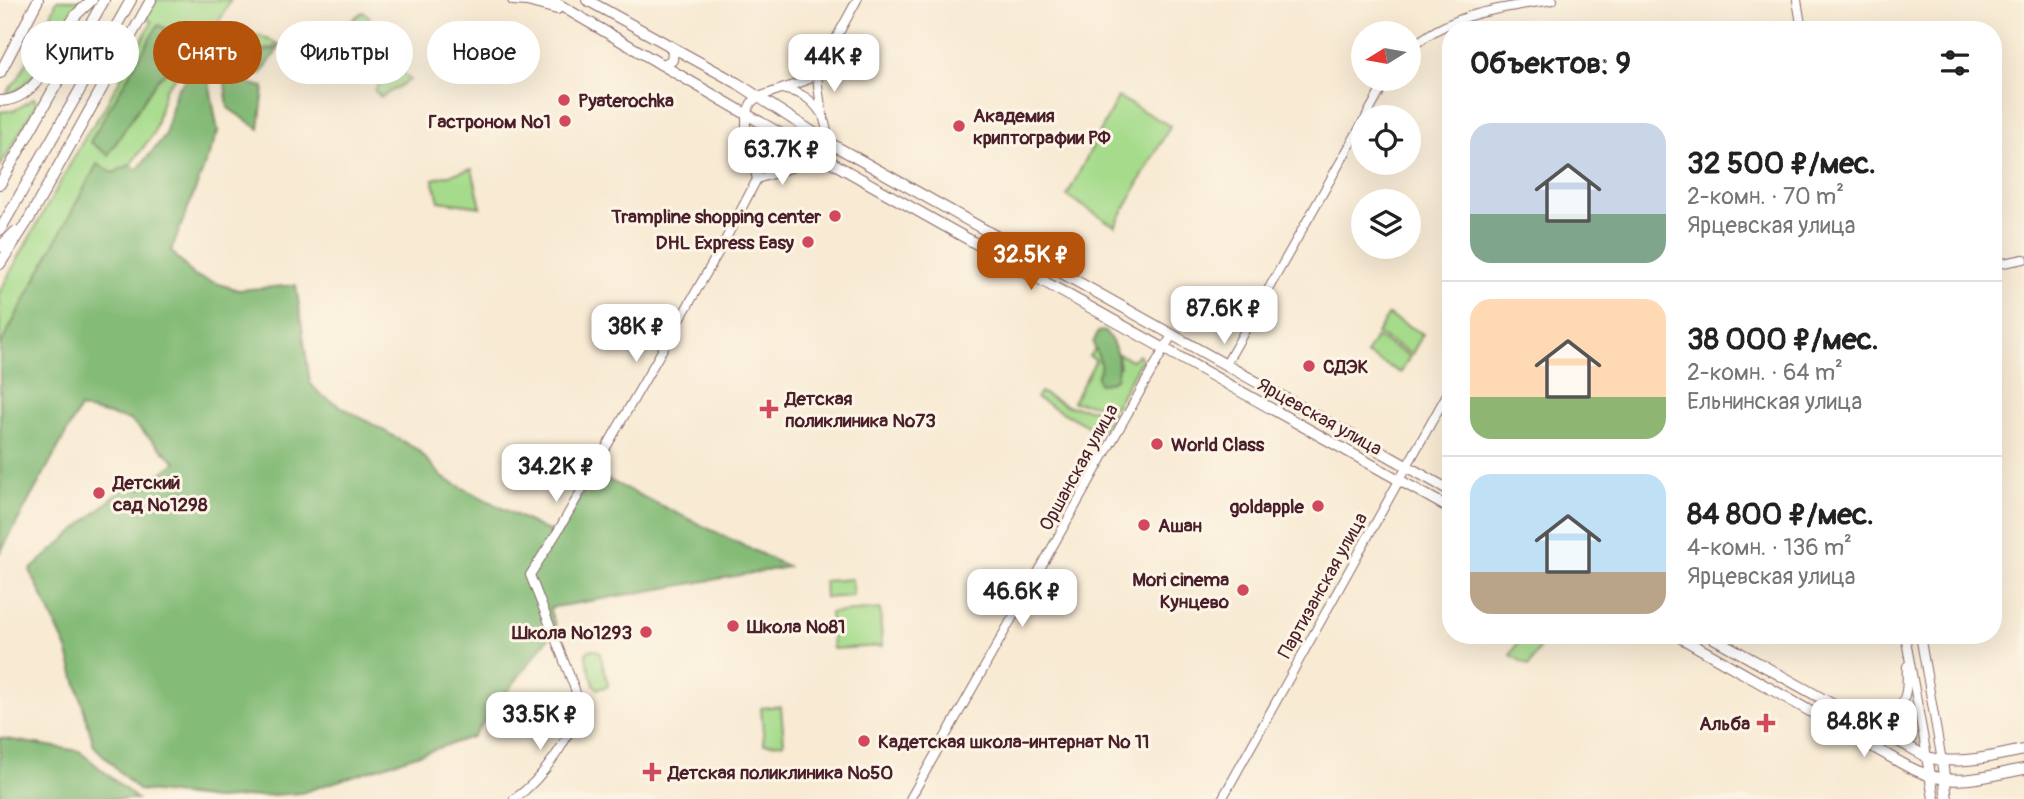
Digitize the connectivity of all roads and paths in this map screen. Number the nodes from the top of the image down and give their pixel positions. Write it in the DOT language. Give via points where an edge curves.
graph roads {
  1 [pos="38,0"];
  2 [pos="92,0"];
  3 [pos="104,0"];
  4 [pos="131,0"];
  5 [pos="151,0"];
  6 [pos="513,0"];
  7 [pos="551,0"];
  8 [pos="590,0"];
  9 [pos="858,0"];
  10 [pos="1553,0"];
  11 [pos="1797,0"];
  12 [pos="584,19"];
  13 [pos="1453,21"];
  14 [pos="1800,21"];
  15 [pos="1442,26"];
  16 [pos="1421,39"];
  17 [pos="670,46"];
  18 [pos="660,64"];
  19 [pos="0,73"];
  20 [pos="817,73"];
  21 [pos="777,90"];
  22 [pos="758,97"];
  23 [pos="0,101"];
  24 [pos="746,114"];
  25 [pos="823,118"];
  26 [pos="749,139"];
  27 [pos="828,142"];
  28 [pos="1351,143"];
  29 [pos="821,156"];
  30 [pos="797,167"];
  31 [pos="757,179"];
  32 [pos="0,184"];
  33 [pos="29,219"];
  34 [pos="0,230"];
  35 [pos="0,247"];
  36 [pos="2024,259"];
  37 [pos="2002,263"];
  38 [pos="0,264"];
  39 [pos="1172,335"];
  40 [pos="1164,349"];
  41 [pos="1226,365"];
  42 [pos="1442,403"];
  43 [pos="1407,467"];
  44 [pos="1399,480"];
  45 [pos="1442,486"];
  46 [pos="1442,504"];
  47 [pos="1692,644"];
  48 [pos="1724,644"];
  49 [pos="1906,644"];
  50 [pos="1922,644"];
  51 [pos="1908,653"];
  52 [pos="1851,715"];
  53 [pos="2024,750"];
  54 [pos="1927,757"];
  55 [pos="1942,761"];
  56 [pos="2024,769"];
  57 [pos="1931,778"];
  58 [pos="1944,780"];
  59 [pos="514,799"];
  60 [pos="910,799"];
  61 [pos="1222,799"];
  62 [pos="1934,799"];
  63 [pos="1947,799"];
  1 -- 19 [label="main road"];
  2 -- 23 [label="main road" via="77,14 30,89 15,99"];
  3 -- 32 [label="main road"];
  4 -- 34 [label="main road"];
  5 -- 33 [label="main road"];
  6 -- 12 [label="main road" via="543,4"];
  7 -- 12 [label="main road, Ярцевская улица"];
  8 -- 17 [label="main road, Ярцевская улица"];
  9 -- 20 [label="street"];
  10 -- 13 [label="street"];
  11 -- 14 [label="street"];
  12 -- 18 [label="main road, Ярцевская улица"];
  15 -- 16 [label="street"];
  17 -- 18 [label="main road" via="672,60"];
  17 -- 22 [label="main road, Ярцевская улица"];
  18 -- 24 [label="main road, Ярцевская улица"];
  20 -- 21 [label="street"];
  20 -- 25 [label="street"];
  21 -- 22 [label="street"];
  21 -- 25 [label="street" via="803,95"];
  22 -- 24 [label="street"];
  22 -- 27 [label="main road, Ярцевская улица"];
  24 -- 26 [label="street"];
  24 -- 29 [label="main road, Ярцевская улица"];
  25 -- 27 [label="street"];
  26 -- 30 [label="street" via="769,162"];
  26 -- 31 [label="street"];
  27 -- 29 [label="street"];
  27 -- 39 [label="main road, Ярцевская улица"];
  28 -- 41 [label="street"];
  29 -- 30 [label="street"];
  29 -- 40 [label="main road, Ярцевская улица"];
  30 -- 31 [label="street"];
  31 -- 59 [label="street" via="530,575 577,696 576,711 553,759"];
  33 -- 35 [label="main road"];
  33 -- 38 [label="main road"];
  36 -- 37 [label="street"];
  39 -- 40 [label="street, Оршанская улица"];
  39 -- 41 [label="main road, Ярцевская улица"];
  40 -- 44 [label="main road, Ярцевская улица"];
  40 -- 60 [label="street, Оршанская улица"];
  41 -- 43 [label="main road, Ярцевская улица"];
  42 -- 43 [label="street, Партизанская улица"];
  43 -- 44 [label="street, Партизанская улица"];
  43 -- 45 [label="main road, Ярцевская улица"];
  44 -- 46 [label="main road, Ярцевская улица"];
  44 -- 61 [label="street, Партизанская улица"];
  47 -- 57 [label="main road"];
  48 -- 52 [label="main road"];
  49 -- 51 [label="street"];
  50 -- 55 [label="street"];
  51 -- 52 [label="street" via="1906,692 1899,707 1876,718"];
  51 -- 54 [label="street"];
  52 -- 54 [label="main road"];
  53 -- 55 [label="main road"];
  54 -- 55 [label="main road"];
  54 -- 57 [label="main road"];
  55 -- 58 [label="main road"];
  56 -- 58 [label="main road"];
  57 -- 58 [label="main road"];
  57 -- 62 [label="main road"];
  58 -- 63 [label="main road"];
}
